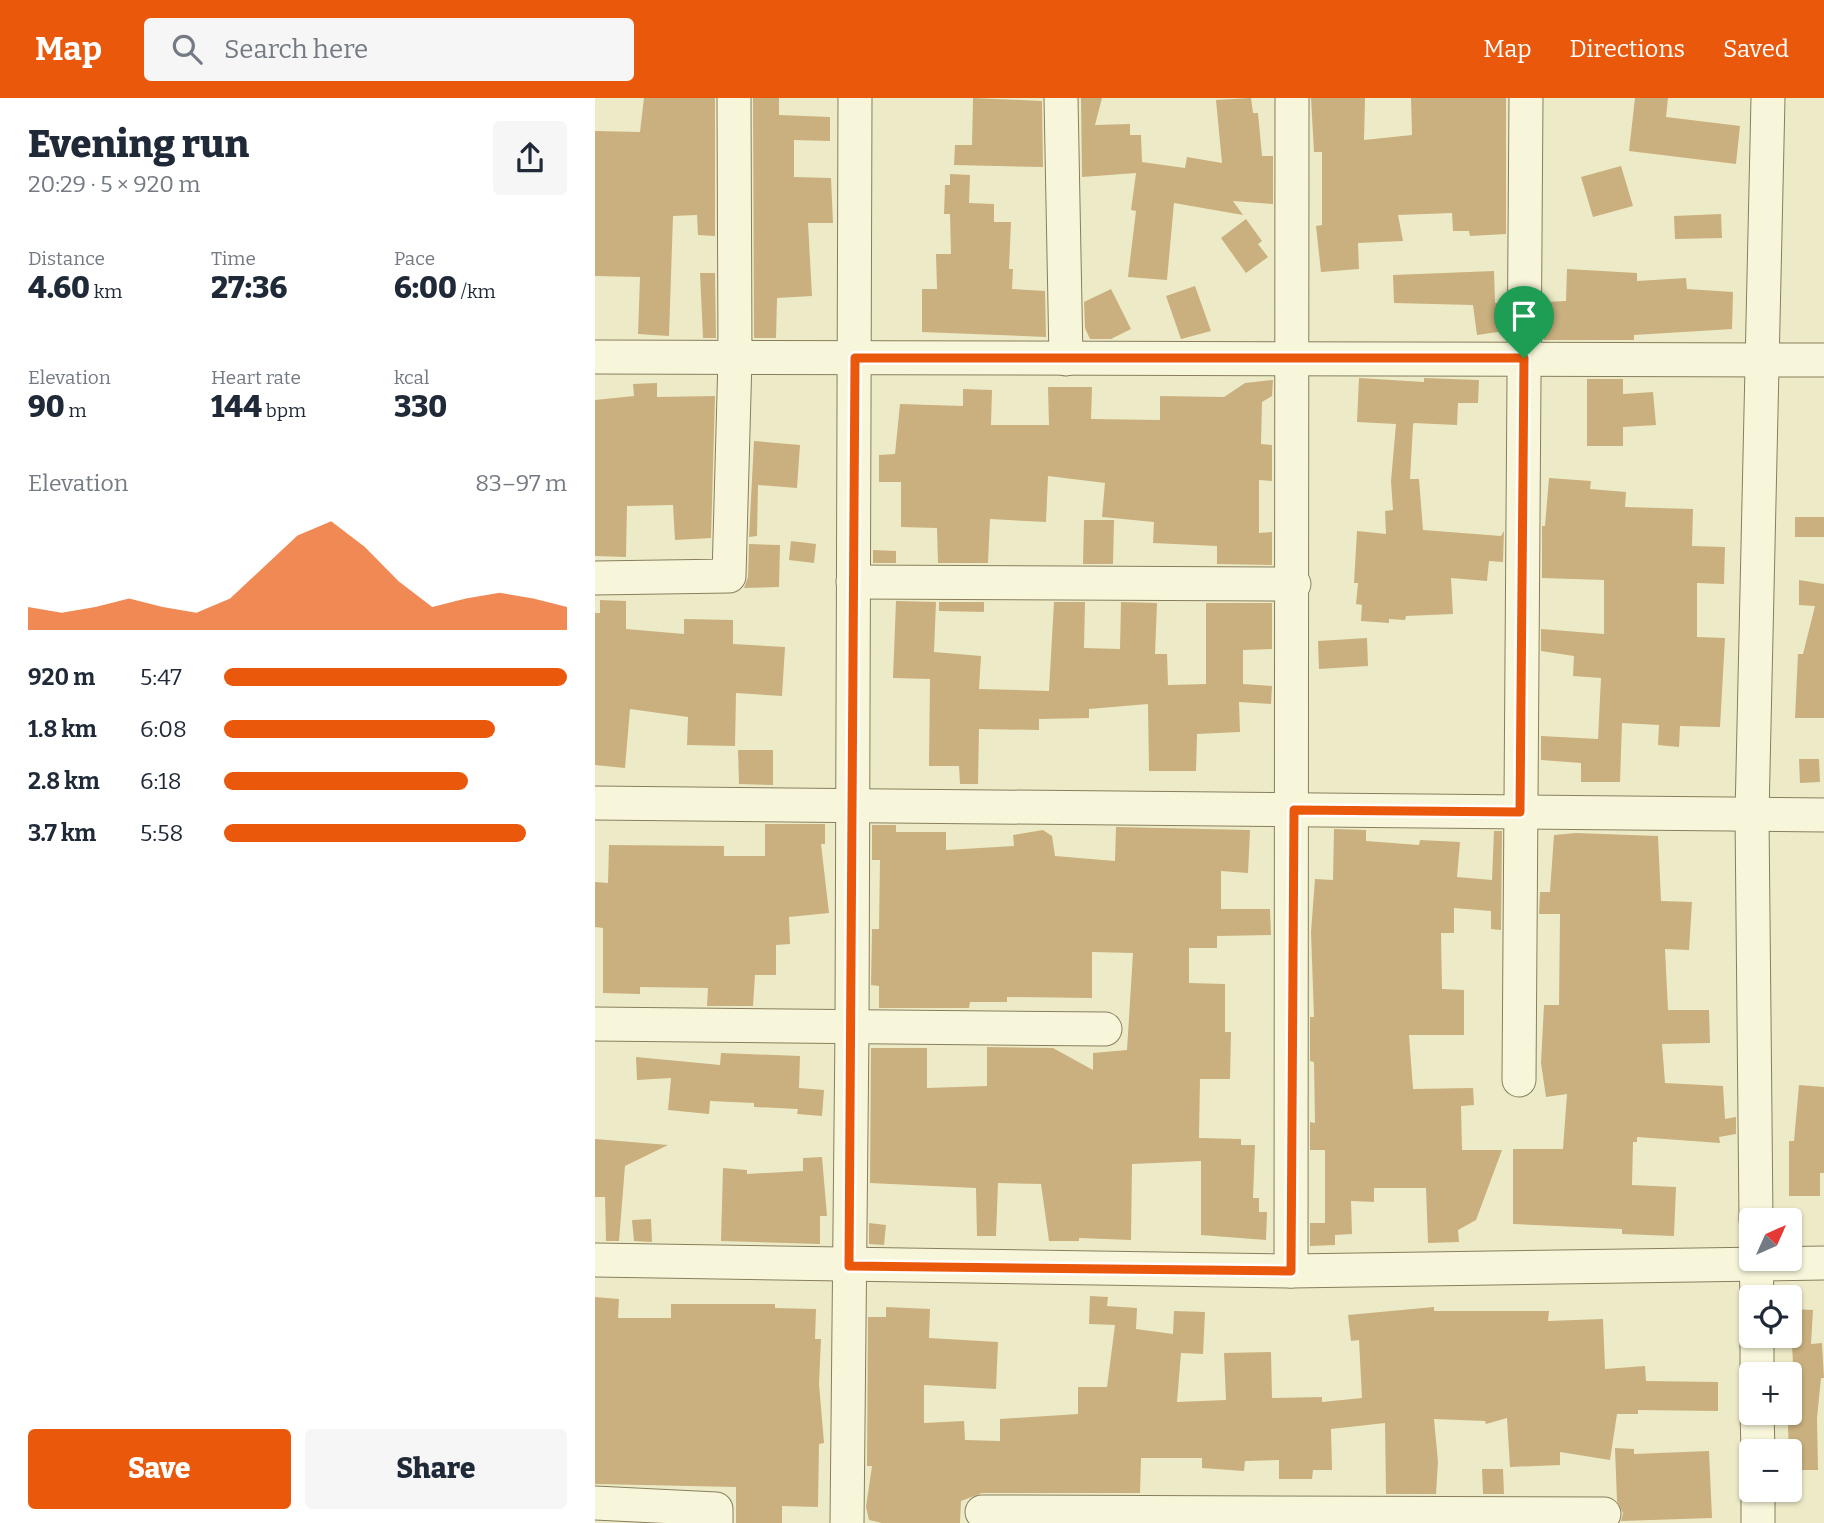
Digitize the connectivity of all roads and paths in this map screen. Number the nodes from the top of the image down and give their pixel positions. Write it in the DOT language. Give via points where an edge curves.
graph roads {
  1 [pos="734,98"];
  2 [pos="855,98"];
  3 [pos="1061,98"];
  4 [pos="1292,98"];
  5 [pos="1526,98"];
  6 [pos="1767,98"];
  7 [pos="595,357"];
  8 [pos="735,358"];
  9 [pos="855,358"];
  10 [pos="1524,358"];
  11 [pos="1066,359"];
  12 [pos="1294,359"];
  13 [pos="1824,360"];
  14 [pos="1762,361"];
  15 [pos="595,578"];
  16 [pos="853,582"];
  17 [pos="1294,584"];
  18 [pos="595,803"];
  19 [pos="853,806"];
  20 [pos="1294,810"];
  21 [pos="1520,812"];
  22 [pos="1752,815"];
  23 [pos="1824,815"];
  24 [pos="595,1024"];
  25 [pos="1105,1028"];
  26 [pos="852,1029"];
  27 [pos="1520,1080"];
  28 [pos="1756,1208"];
  29 [pos="595,1260"];
  30 [pos="1739,1260"];
  31 [pos="1803,1262"];
  32 [pos="1824,1263"];
  33 [pos="849,1266"];
  34 [pos="1291,1271"];
  35 [pos="1758,1502"];
  36 [pos="595,1503"];
  37 [pos="982,1512"];
  38 [pos="1604,1514"];
  39 [pos="1287,1518"];
  40 [pos="716,1523"];
  41 [pos="847,1523"];
  42 [pos="1758,1523"];
  1 -- 8 [label="street"];
  2 -- 9 [label="street"];
  3 -- 11 [label="street"];
  4 -- 12 [label="street"];
  5 -- 10 [label="street"];
  6 -- 14 [label="street"];
  7 -- 8 [label="street"];
  8 -- 9 [label="street"];
  8 -- 15 [label="street" via="729,576"];
  9 -- 11 [label="street"];
  9 -- 16 [label="street"];
  10 -- 12 [label="street"];
  10 -- 14 [label="street"];
  10 -- 21 [label="street"];
  11 -- 12 [label="street"];
  12 -- 17 [label="street"];
  13 -- 14 [label="street"];
  14 -- 22 [label="street"];
  16 -- 17 [label="street"];
  16 -- 19 [label="street"];
  17 -- 20 [label="street"];
  18 -- 19 [label="street"];
  19 -- 20 [label="street"];
  19 -- 26 [label="street"];
  20 -- 21 [label="street"];
  20 -- 34 [label="street"];
  21 -- 22 [label="street"];
  21 -- 27 [label="street"];
  22 -- 23 [label="street"];
  22 -- 28 [label="street"];
  24 -- 26 [label="street"];
  25 -- 26 [label="street"];
  26 -- 33 [label="street"];
  29 -- 33 [label="street"];
  30 -- 34 [label="street"];
  31 -- 32 [label="street"];
  33 -- 34 [label="street"];
  33 -- 41 [label="street"];
  35 -- 42 [label="street"];
  36 -- 40 [label="street" via="716,1509"];
  37 -- 39 [label="street"];
  38 -- 39 [label="street"];
}
